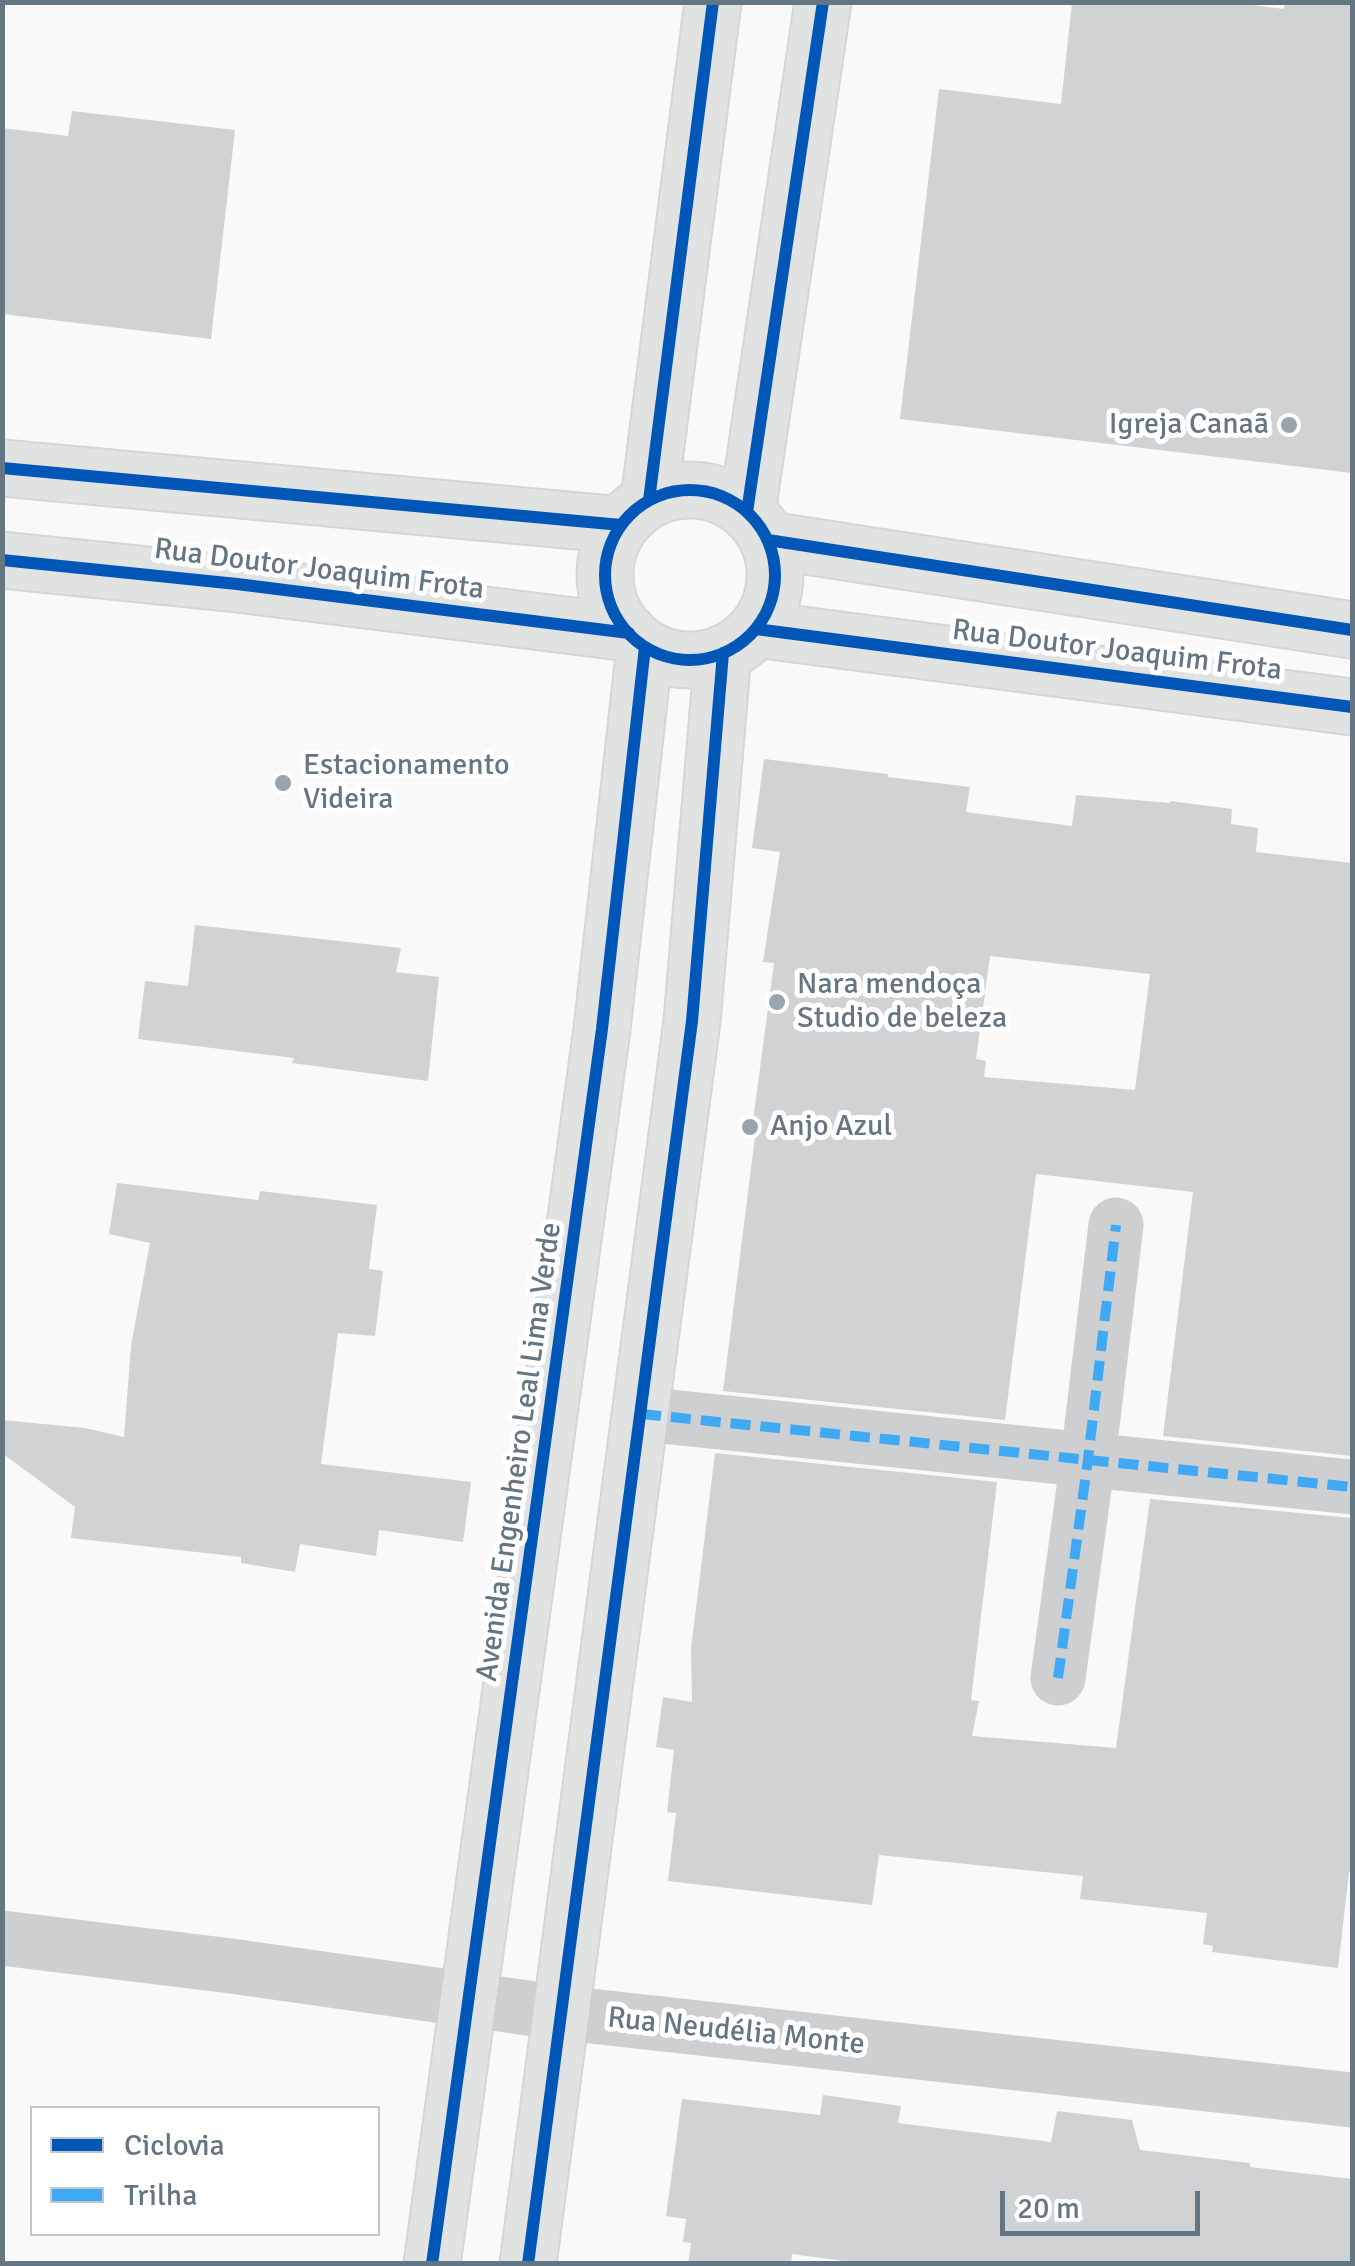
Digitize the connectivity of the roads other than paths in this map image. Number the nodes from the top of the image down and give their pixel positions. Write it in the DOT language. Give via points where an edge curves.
graph roads {
  1 [pos="713,2"];
  2 [pos="823,2"];
  3 [pos="2,468"];
  4 [pos="635,513"];
  5 [pos="758,526"];
  6 [pos="2,560"];
  7 [pos="1352,630"];
  8 [pos="637,640"];
  9 [pos="740,641"];
  10 [pos="1352,707"];
  11 [pos="1116,1225"];
  12 [pos="640,1414"];
  13 [pos="1088,1459"];
  14 [pos="1352,1486"];
  15 [pos="1058,1678"];
  16 [pos="2,1938"];
  17 [pos="470,2000"];
  18 [pos="563,2013"];
  19 [pos="1352,2100"];
  20 [pos="432,2264"];
  21 [pos="528,2264"];
  1 -- 4 [label="main road"];
  2 -- 5 [label="main road"];
  3 -- 4 [label="main road"];
  4 -- 5 [label="main road" via="668,493 690,489 730,499"];
  4 -- 8 [label="main road" via="610,547 605,570 615,616"];
  5 -- 7 [label="main road, Rua Doutor Joaquim Frota"];
  5 -- 9 [label="main road" via="775,563 776,586 768,609"];
  6 -- 8 [label="main road, Rua Doutor Joaquim Frota" via="237,584"];
  8 -- 9 [label="main road" via="670,658 696,660"];
  8 -- 17 [label="main road, Avenida Engenheiro Leal Lima Verde" via="602,1029"];
  9 -- 10 [label="main road, Rua Doutor Joaquim Frota"];
  9 -- 12 [label="main road"];
  11 -- 13 [label="street"];
  12 -- 13 [label="street"];
  12 -- 18 [label="main road"];
  13 -- 14 [label="street"];
  13 -- 15 [label="street"];
  16 -- 17 [label="street, Rua Neudélia Monte"];
  17 -- 18 [label="street, Rua Neudélia Monte"];
  17 -- 20 [label="main road, Avenida Engenheiro Leal Lima Verde"];
  18 -- 19 [label="street, Rua Neudélia Monte"];
  18 -- 21 [label="main road"];
}
